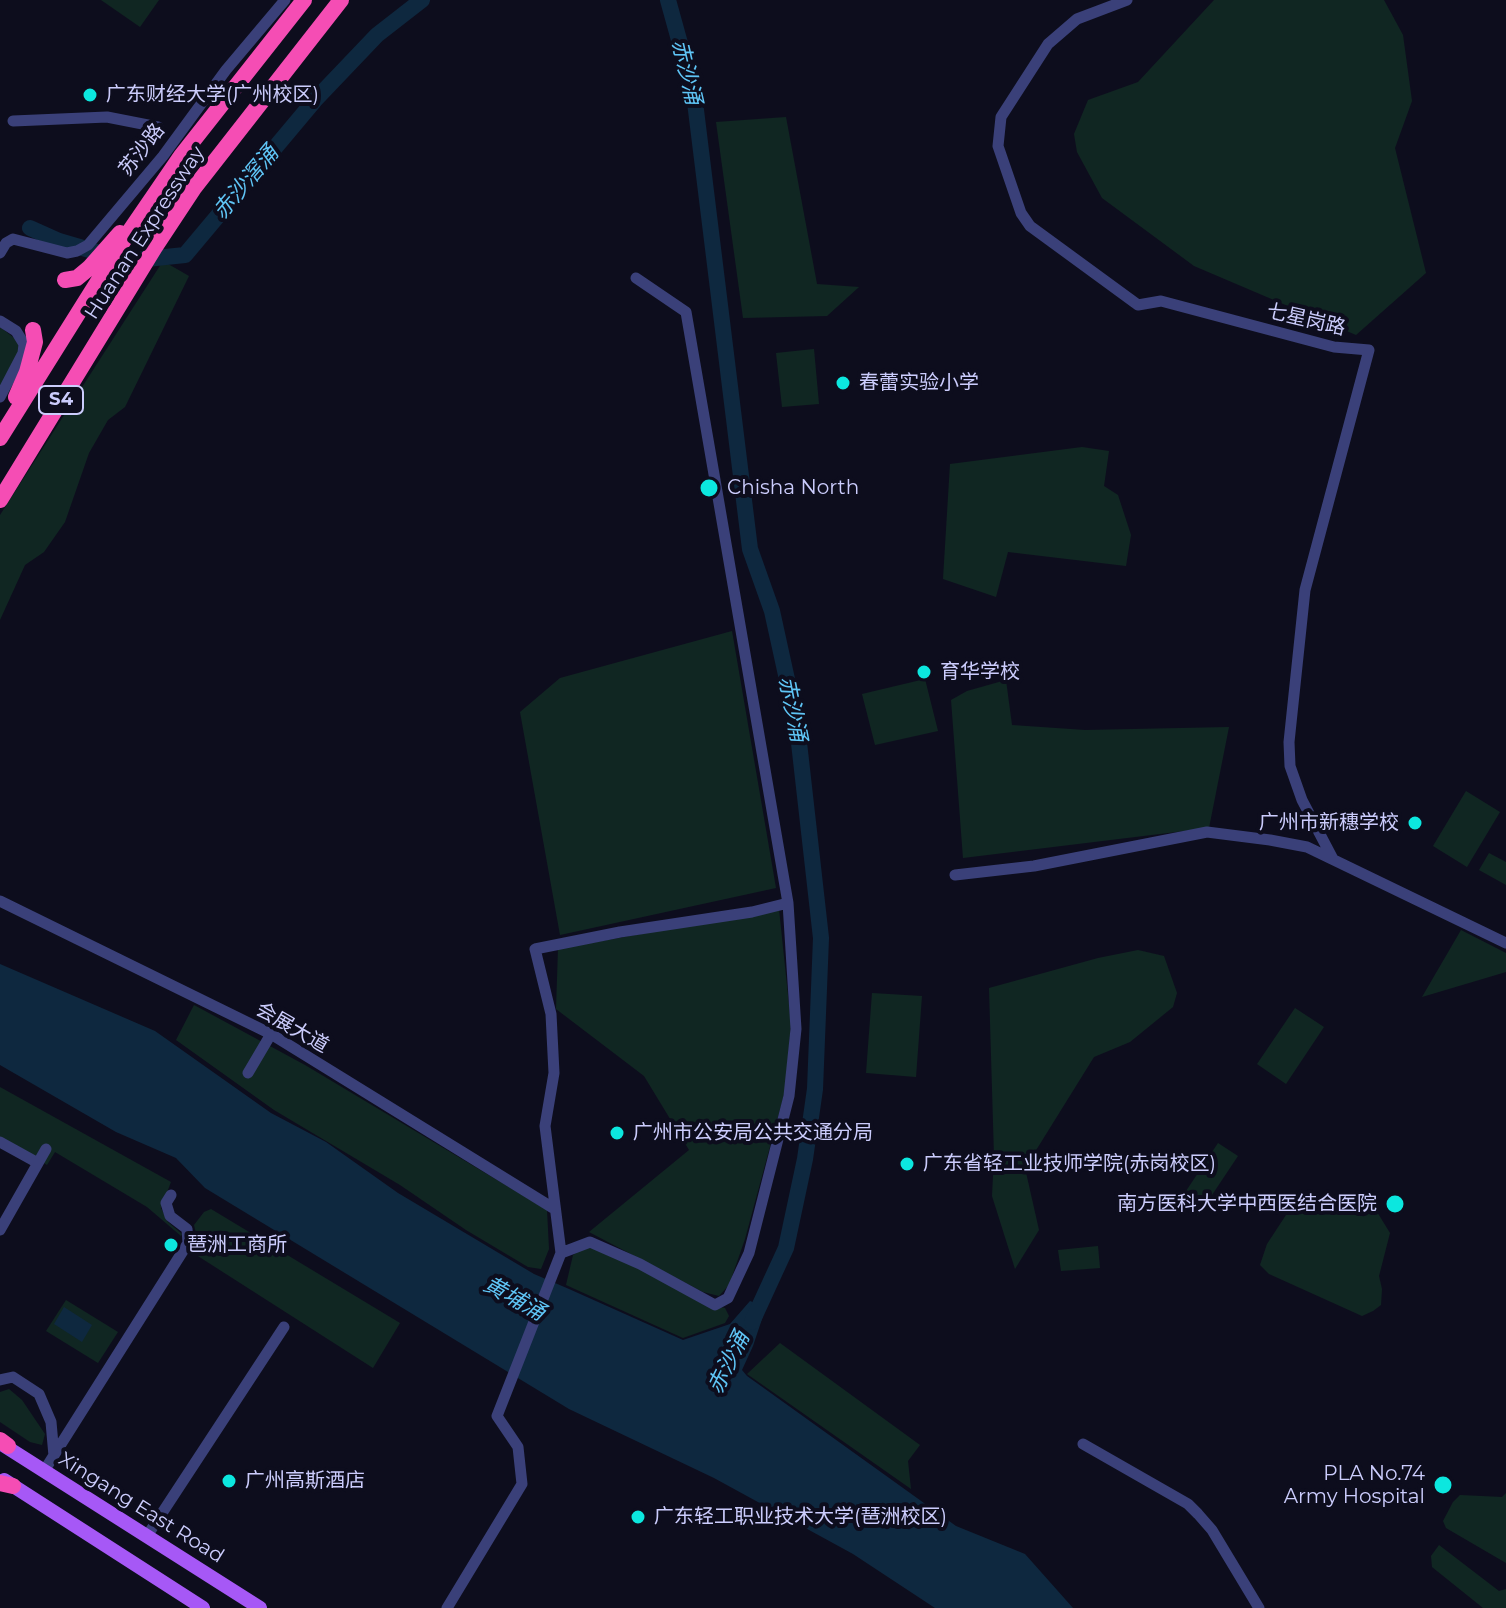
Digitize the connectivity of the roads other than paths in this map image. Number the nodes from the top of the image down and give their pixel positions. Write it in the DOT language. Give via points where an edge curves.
graph roads {
  1 [pos="285,0"];
  2 [pos="304,0"];
  3 [pos="341,0"];
  4 [pos="1127,0"];
  5 [pos="13,121"];
  6 [pos="158,127"];
  7 [pos="126,231"];
  8 [pos="0,253"];
  9 [pos="636,278"];
  10 [pos="71,279"];
  11 [pos="0,321"];
  12 [pos="33,330"];
  13 [pos="0,397"];
  14 [pos="0,436"];
  15 [pos="0,500"];
  16 [pos="1333,859"];
  17 [pos="955,875"];
  18 [pos="0,901"];
  19 [pos="788,903"];
  20 [pos="1506,943"];
  21 [pos="271,1034"];
  22 [pos="248,1073"];
  23 [pos="0,1142"];
  24 [pos="46,1149"];
  25 [pos="38,1163"];
  26 [pos="171,1195"];
  27 [pos="553,1208"];
  28 [pos="0,1230"];
  29 [pos="561,1253"];
  30 [pos="284,1327"];
  31 [pos="0,1380"];
  32 [pos="3,1443"];
  33 [pos="1083,1444"];
  34 [pos="54,1456"];
  35 [pos="44,1471"];
  36 [pos="4,1482"];
  37 [pos="147,1536"];
  38 [pos="203,1608"];
  39 [pos="260,1608"];
  40 [pos="447,1608"];
  41 [pos="1259,1608"];
  1 -- 8 [label="street, 苏沙路" via="163,156 82,248 51,251 13,239"];
  2 -- 7 [label="highway, Huanan Expressway / S4"];
  3 -- 15 [label="highway, Huanan Expressway / S4" via="238,129 155,247"];
  4 -- 16 [label="street, 七星岗路" via="1077,19 1048,44 1001,117 998,146 1030,226 1138,305 1161,301 1334,347 1369,350 1305,590 1289,742 1290,766 1302,800"];
  5 -- 6 [label="street" via="107,117"];
  7 -- 10 [label="highway"];
  7 -- 14 [label="highway, Huanan Expressway / S4"];
  9 -- 19 [label="street" via="686,312"];
  11 -- 13 [label="street" via="24,344"];
  12 -- 14 [label="highway" via="27,372"];
  16 -- 17 [label="street" via="1307,847 1207,832 1034,866"];
  16 -- 20 [label="street"];
  18 -- 21 [label="street, 会展大道"];
  19 -- 27 [label="street" via="535,949 551,1014 554,1073 545,1126"];
  19 -- 29 [label="street" via="796,1029 789,1096 749,1253 728,1298 715,1305 590,1242"];
  21 -- 22 [label="street"];
  21 -- 27 [label="street, 会展大道"];
  23 -- 25 [label="street"];
  24 -- 25 [label="street"];
  25 -- 28 [label="street"];
  26 -- 34 [label="street" via="166,1203 170,1216 187,1229 185,1243"];
  27 -- 29 [label="street"];
  29 -- 40 [label="street" via="497,1416 518,1447 522,1484"];
  30 -- 37 [label="street"];
  31 -- 34 [label="street" via="13,1377 39,1394 51,1422"];
  32 -- 35 [label="main road, Xingang East Road"];
  33 -- 41 [label="street" via="1188,1504 1212,1530"];
  34 -- 35 [label="street"];
  35 -- 37 [label="main road, Xingang East Road"];
  36 -- 38 [label="main road"];
  37 -- 39 [label="main road, Xingang East Road"];
}
